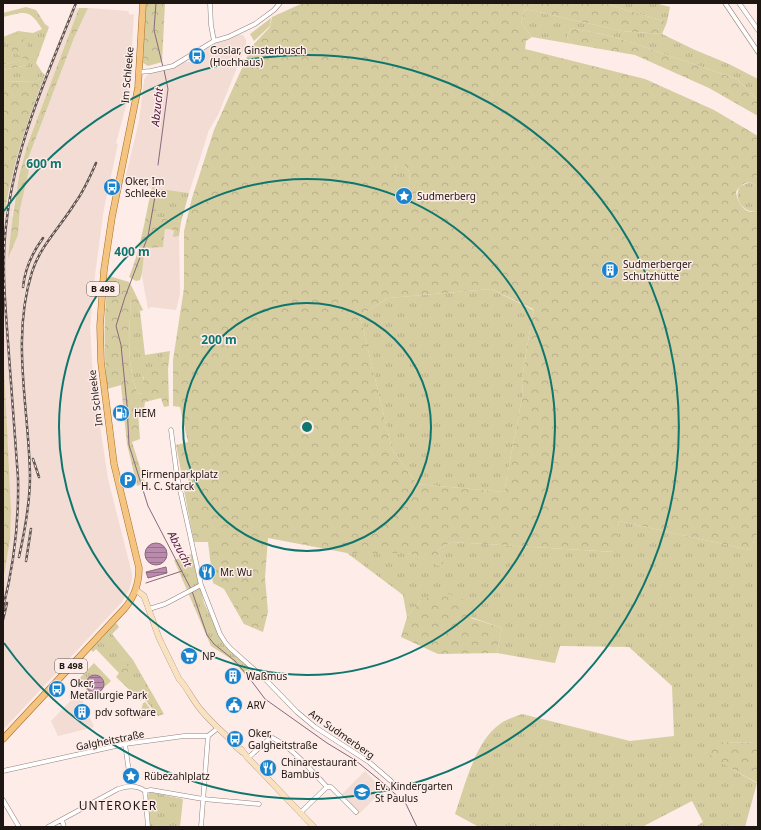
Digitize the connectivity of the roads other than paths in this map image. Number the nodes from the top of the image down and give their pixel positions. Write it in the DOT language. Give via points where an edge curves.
graph roads {
  1 [pos="143,3"];
  2 [pos="210,3"];
  3 [pos="280,3"];
  4 [pos="725,3"];
  5 [pos="739,3"];
  6 [pos="758,30"];
  7 [pos="214,41"];
  8 [pos="758,52"];
  9 [pos="139,72"];
  10 [pos="171,430"];
  11 [pos="198,587"];
  12 [pos="136,590"];
  13 [pos="149,609"];
  14 [pos="218,728"];
  15 [pos="208,736"];
  16 [pos="3,739"];
  17 [pos="125,744"];
  18 [pos="248,758"];
  19 [pos="3,771"];
  20 [pos="391,781"];
  21 [pos="131,786"];
  22 [pos="327,787"];
  23 [pos="145,790"];
  24 [pos="203,799"];
  25 [pos="3,800"];
  26 [pos="259,804"];
  27 [pos="356,812"];
  28 [pos="300,813"];
  29 [pos="62,820"];
  30 [pos="19,827"];
  31 [pos="48,827"];
  32 [pos="64,827"];
  33 [pos="148,827"];
  34 [pos="201,827"];
  35 [pos="314,827"];
  1 -- 9 [label="main road, Im Schleeke / B 498"];
  2 -- 7 [label="street"];
  3 -- 7 [label="street" via="255,24"];
  4 -- 8 [label="street"];
  5 -- 6 [label="street"];
  7 -- 9 [label="street" via="168,68"];
  9 -- 12 [label="main road, Im Schleeke / B 498" via="136,102 109,233 100,326 101,362 109,431 138,568"];
  10 -- 11 [label="street, Am Sudmerberg"];
  11 -- 13 [label="street"];
  11 -- 20 [label="street, Am Sudmerberg" via="220,634 230,648 315,727 369,762"];
  12 -- 13 [label="main road" via="144,596"];
  12 -- 16 [label="main road, Im Schleeke / B 498" via="125,608"];
  13 -- 14 [label="main road" via="159,638 179,679 201,710"];
  14 -- 15 [label="street"];
  14 -- 18 [label="main road"];
  15 -- 17 [label="street, Galgheitstraße" via="184,736"];
  15 -- 24 [label="street"];
  17 -- 19 [label="street, Galgheitstraße"];
  17 -- 21 [label="street"];
  18 -- 22 [label="street" via="271,737 284,745"];
  18 -- 28 [label="main road"];
  21 -- 23 [label="street"];
  21 -- 29 [label="street" via="118,789"];
  22 -- 27 [label="street" via="331,787"];
  22 -- 28 [label="street"];
  23 -- 24 [label="street"];
  23 -- 33 [label="street"];
  24 -- 26 [label="street"];
  24 -- 34 [label="street"];
  25 -- 30 [label="street"];
  28 -- 35 [label="main road"];
  29 -- 31 [label="street"];
  29 -- 32 [label="street"];
}
